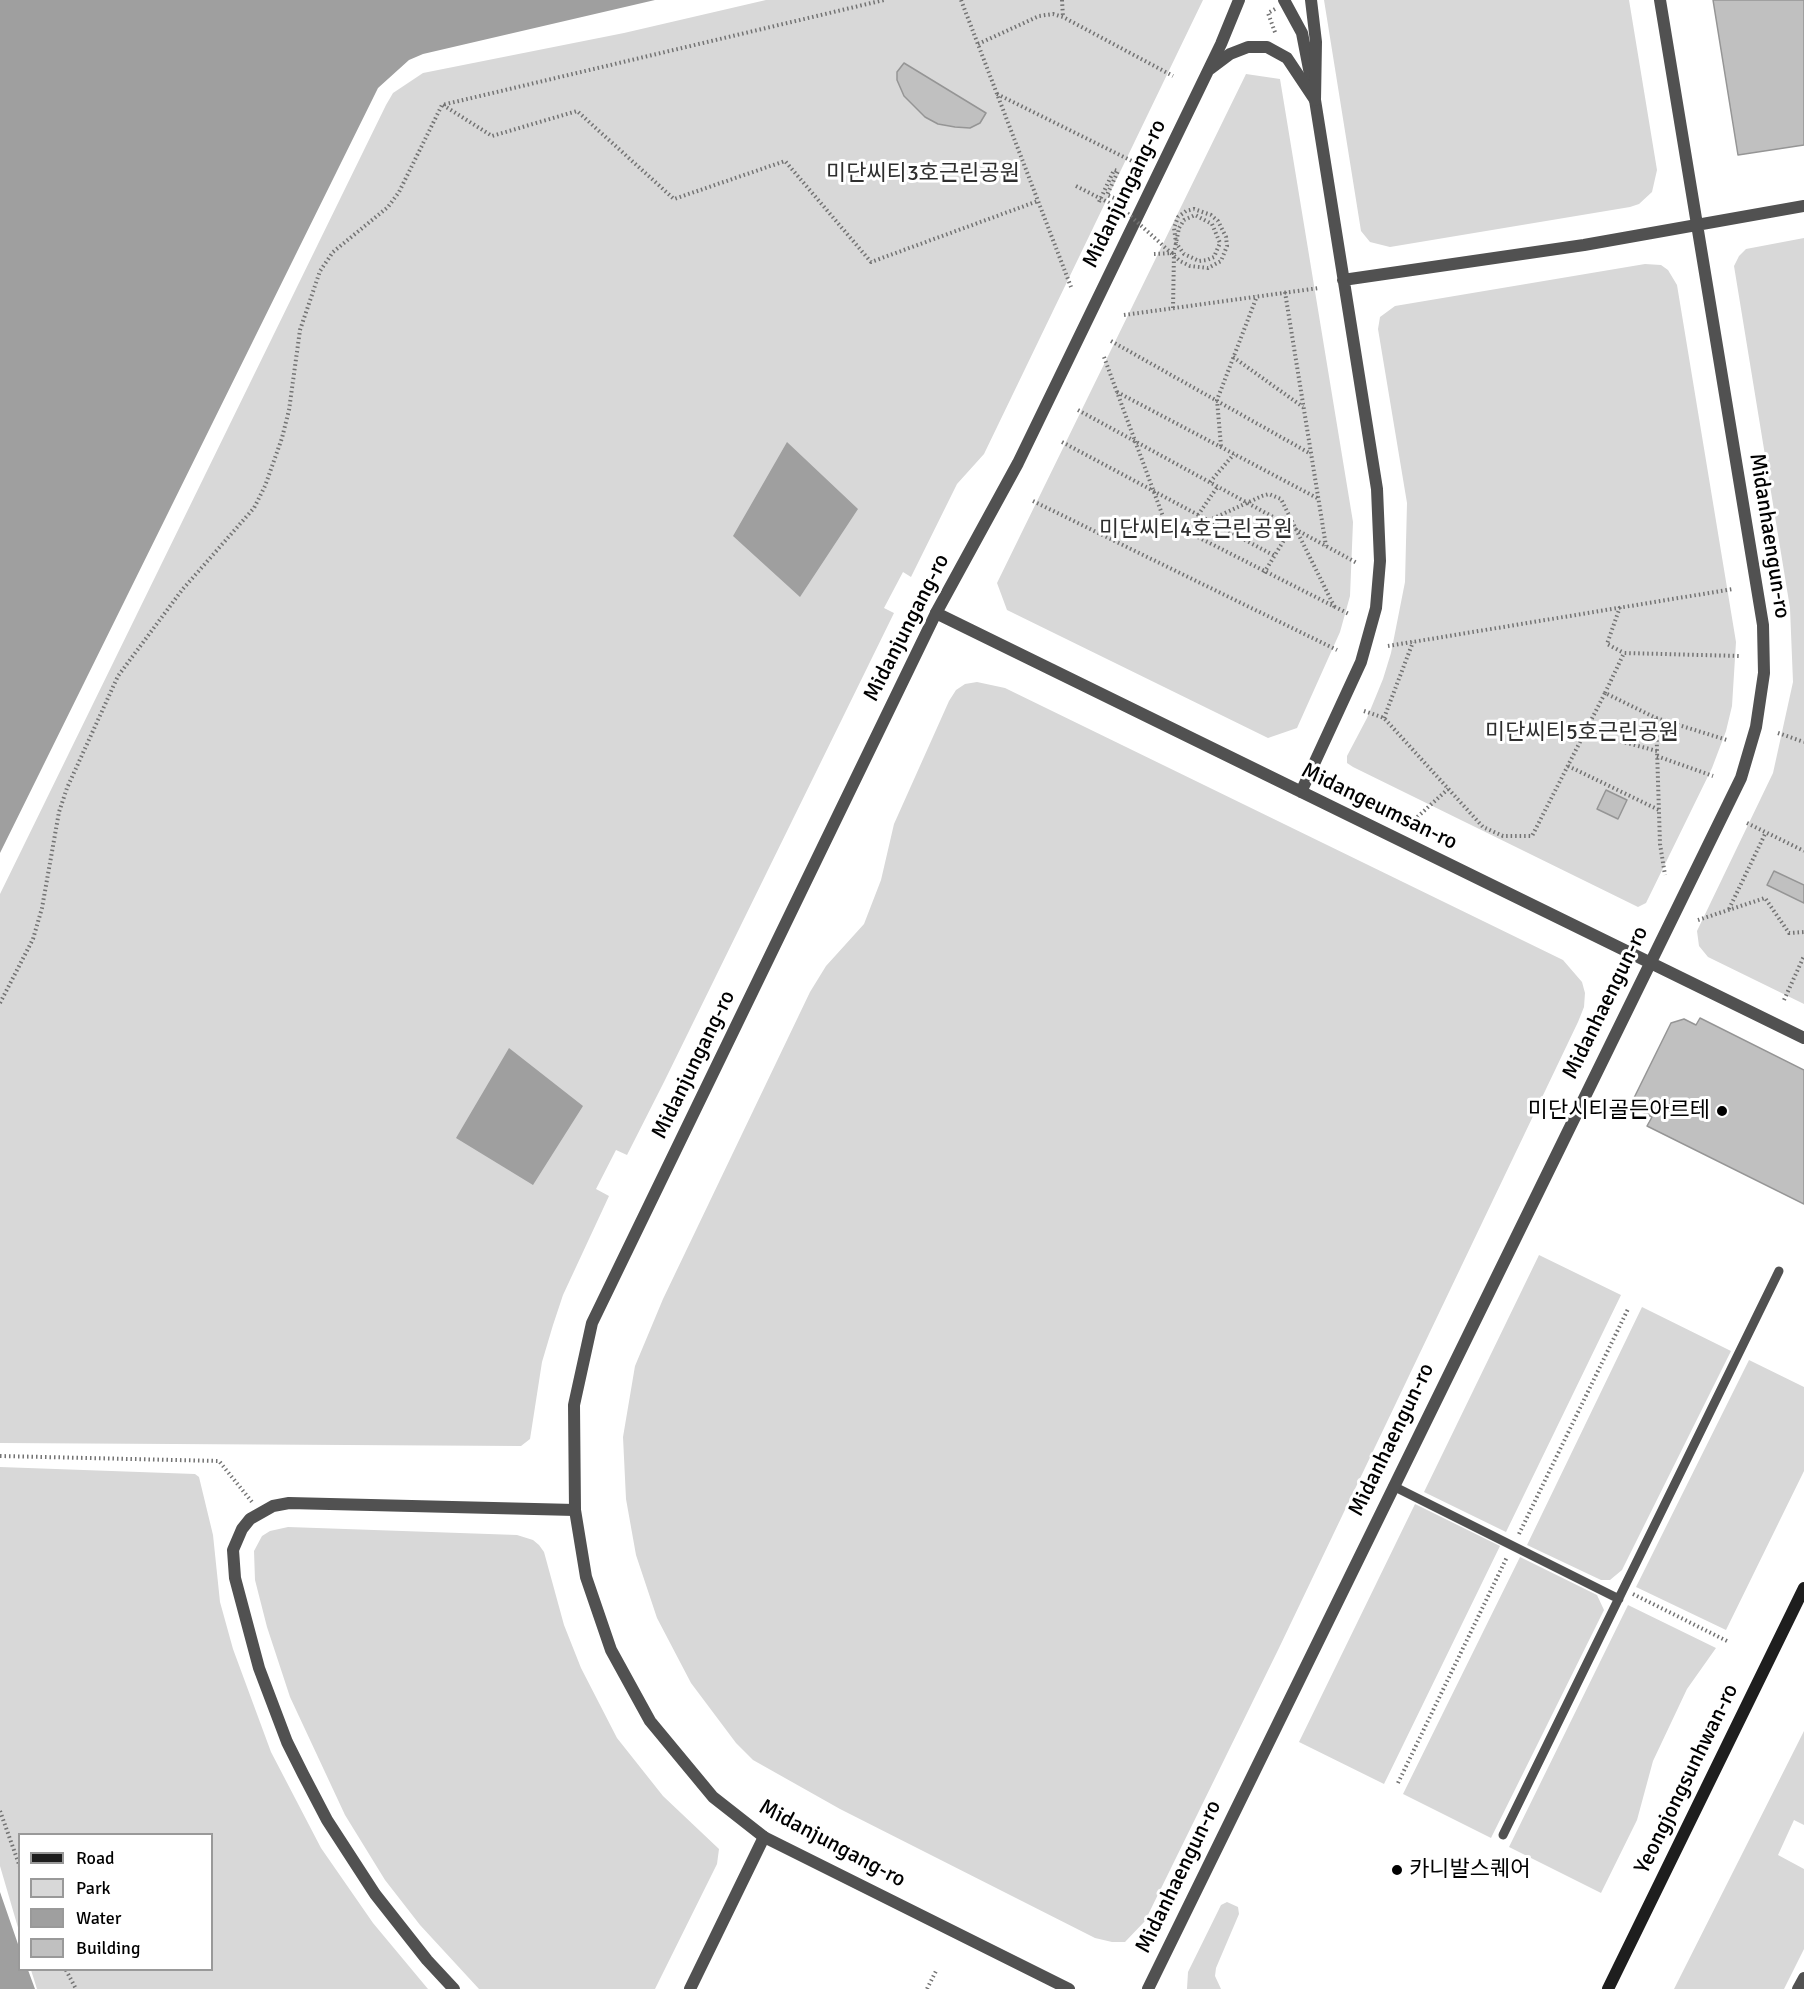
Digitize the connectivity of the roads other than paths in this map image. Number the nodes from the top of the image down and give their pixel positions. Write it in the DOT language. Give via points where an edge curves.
graph roads {
  1 [pos="1239,0"];
  2 [pos="1311,0"];
  3 [pos="1660,0"];
  4 [pos="1280,4"];
  5 [pos="1208,70"];
  6 [pos="1316,100"];
  7 [pos="1804,207"];
  8 [pos="1697,226"];
  9 [pos="1343,280"];
  10 [pos="936,614"];
  11 [pos="1301,792"];
  12 [pos="1650,962"];
  13 [pos="1804,1038"];
  14 [pos="1779,1271"];
  15 [pos="1393,1486"];
  16 [pos="575,1510"];
  17 [pos="1804,1588"];
  18 [pos="1621,1594"];
  19 [pos="1503,1835"];
  20 [pos="764,1837"];
  21 [pos="1804,1977"];
  22 [pos="454,1989"];
  23 [pos="690,1989"];
  24 [pos="1069,1989"];
  25 [pos="1148,1989"];
  26 [pos="1608,1989"];
  27 [pos="1798,1989"];
  1 -- 5 [label="street, Midanjungang-ro"];
  2 -- 6 [label="street"];
  3 -- 8 [label="street, Midanhaengun-ro"];
  4 -- 6 [label="street" via="1302,33"];
  5 -- 6 [label="street" via="1230,54 1248,47 1267,47 1287,58"];
  5 -- 10 [label="street, Midanjungang-ro" via="1018,463"];
  6 -- 9 [label="street"];
  7 -- 8 [label="street"];
  8 -- 9 [label="street"];
  8 -- 12 [label="street, Midanhaengun-ro" via="1755,576 1764,673 1756,727 1741,778"];
  9 -- 11 [label="street" via="1377,489 1379,573 1376,608 1361,662"];
  10 -- 11 [label="street, Midangeumsan-ro"];
  10 -- 16 [label="street, Midanjungang-ro" via="592,1323 574,1405"];
  11 -- 12 [label="street, Midangeumsan-ro"];
  12 -- 13 [label="street, Midangeumsan-ro"];
  12 -- 15 [label="street, Midanhaengun-ro"];
  14 -- 18 [label="lane"];
  15 -- 18 [label="lane"];
  15 -- 25 [label="street, Midanhaengun-ro"];
  16 -- 20 [label="street, Midanjungang-ro" via="586,1577 611,1650 650,1721 713,1797"];
  16 -- 22 [label="street" via="311,1503 273,1506 242,1529 233,1550 247,1628 274,1709 327,1820 352,1862 400,1927"];
  17 -- 26 [label="main road, Yeongjongsunhwan-ro"];
  18 -- 19 [label="lane"];
  20 -- 23 [label="street"];
  20 -- 24 [label="street, Midanjungang-ro"];
  21 -- 27 [label="street"];
}
